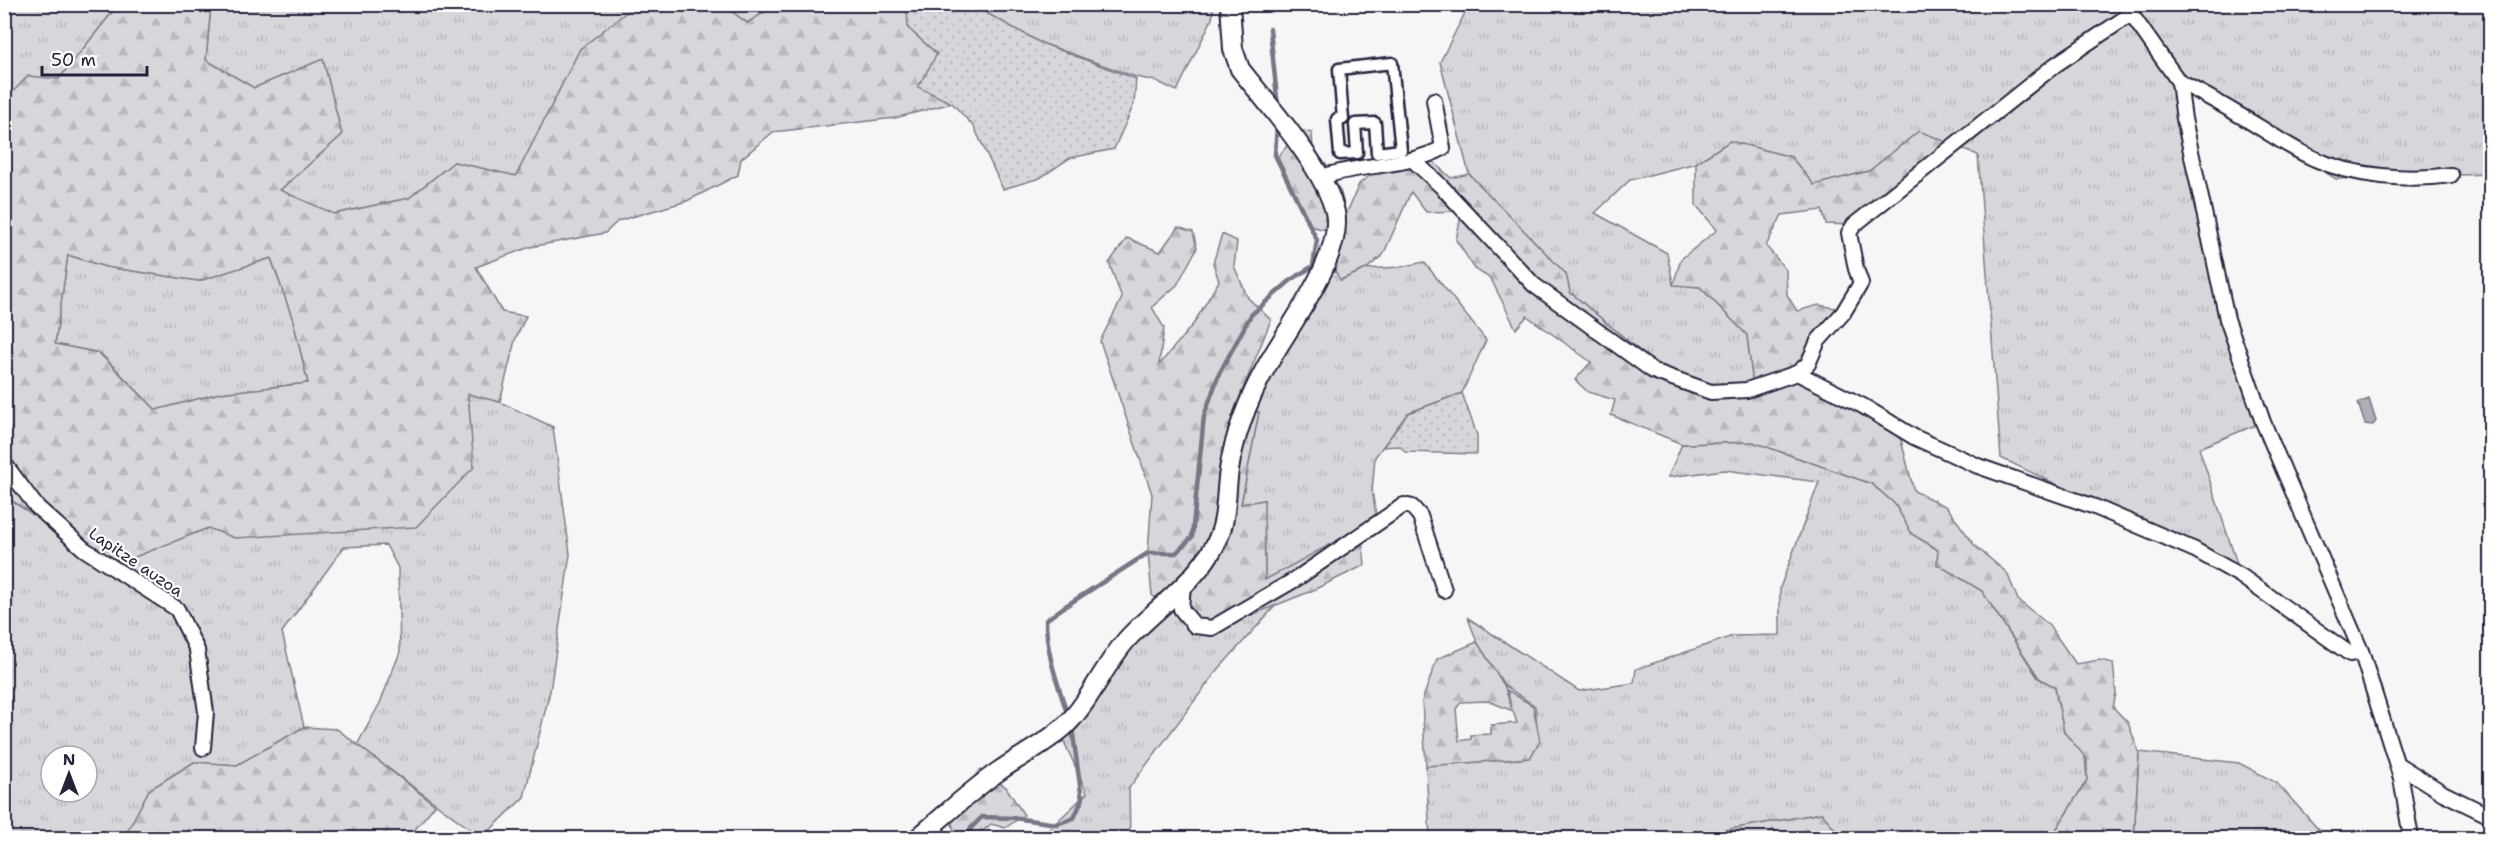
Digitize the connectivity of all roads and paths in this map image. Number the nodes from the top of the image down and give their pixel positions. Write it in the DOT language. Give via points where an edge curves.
graph roads {
  1 [pos="1230,4"];
  2 [pos="2127,9"];
  3 [pos="1392,63"];
  4 [pos="2179,82"];
  5 [pos="1434,100"];
  6 [pos="1413,160"];
  7 [pos="2451,175"];
  8 [pos="1322,177"];
  9 [pos="1797,373"];
  10 [pos="4,463"];
  11 [pos="1183,584"];
  12 [pos="1444,590"];
  13 [pos="2361,651"];
  14 [pos="203,748"];
  15 [pos="2397,764"];
  16 [pos="2490,816"];
  17 [pos="936,832"];
  18 [pos="918,838"];
  19 [pos="2410,838"];
  1 -- 8 [label="street" via="1233,49 1240,69"];
  2 -- 4 [label="street"];
  2 -- 9 [label="street" via="1854,225 1849,233 1861,283 1858,291 1818,341 1808,364"];
  3 -- 3 [label="street" via="1401,150 1377,153 1375,123 1355,124 1357,153 1340,154 1337,119 1343,119 1339,69"];
  4 -- 7 [label="street" via="2313,159 2332,166 2396,175"];
  4 -- 13 [label="street" via="2227,319 2263,422"];
  5 -- 6 [label="street" via="1443,148"];
  6 -- 8 [label="street" via="1343,169"];
  6 -- 9 [label="street" via="1534,285 1653,371 1711,392 1747,390"];
  8 -- 11 [label="street" via="1335,212 1336,229 1331,244 1310,296 1262,373 1243,419 1229,469 1224,523 1215,546"];
  9 -- 13 [label="street" via="1914,437 1978,466 2095,507 2194,550 2241,576 2350,654"];
  10 -- 14 [label="street, Lapitze auzoa" via="36,506 84,549 177,609 197,650 206,712"];
  11 -- 12 [label="street" via="1181,609 1195,626 1212,628 1296,579 1404,505 1420,516"];
  11 -- 17 [label="street" via="1127,639 1065,727 997,772"];
  13 -- 15 [label="street"];
  15 -- 16 [label="street" via="2443,794"];
  15 -- 19 [label="street"];
  17 -- 18 [label="street"];
}
